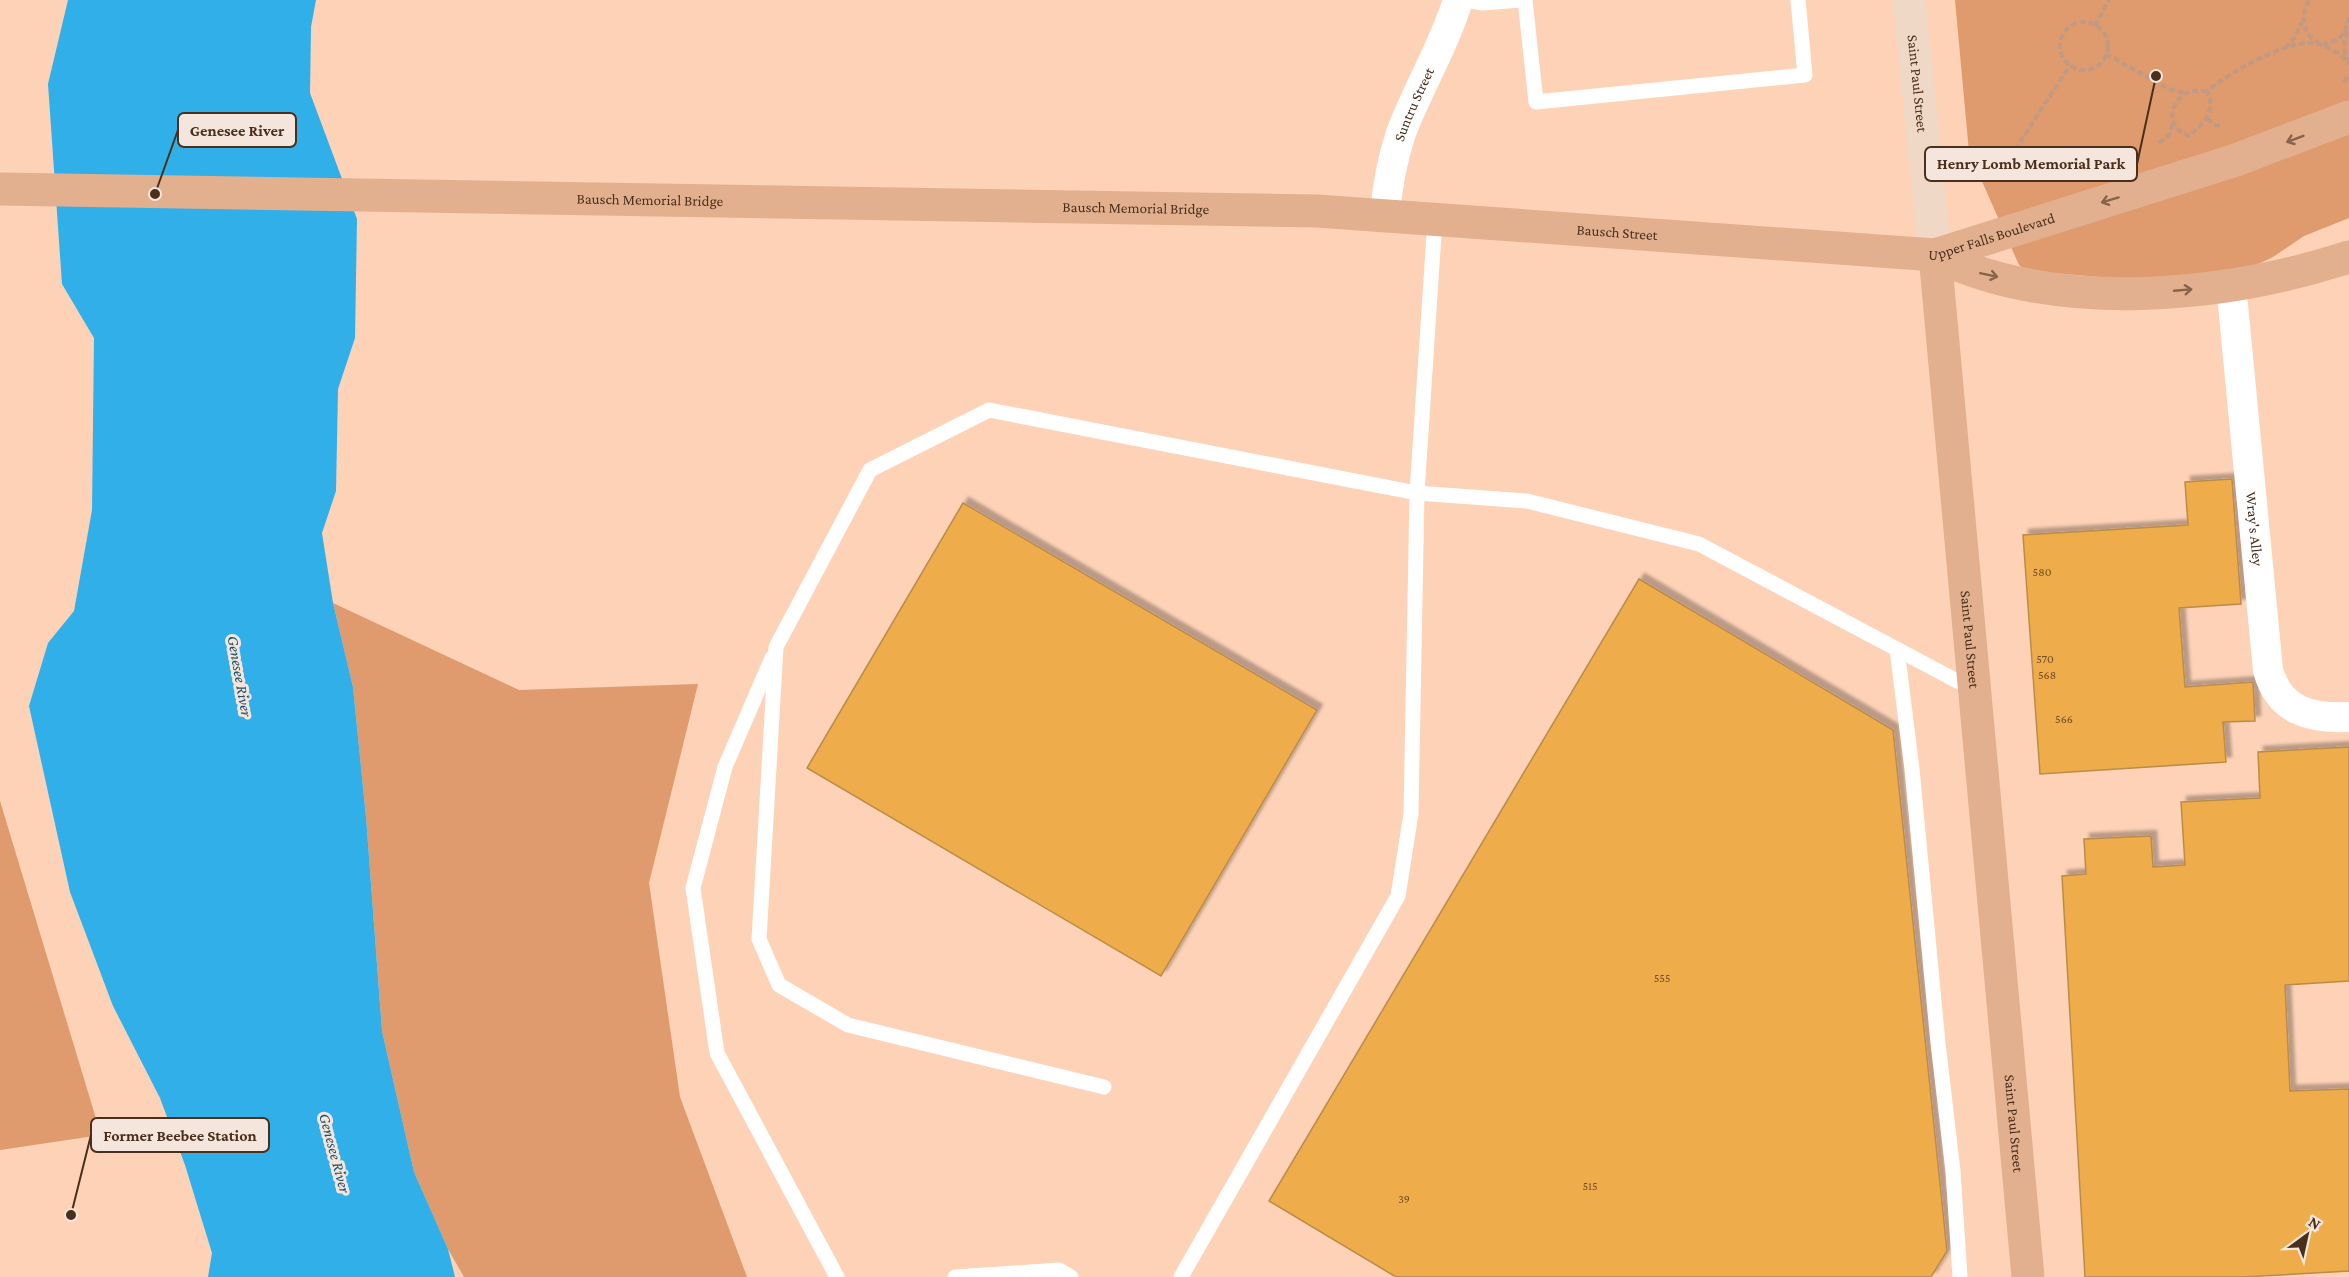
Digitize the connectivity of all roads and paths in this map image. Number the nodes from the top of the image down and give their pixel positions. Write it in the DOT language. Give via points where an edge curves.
graph roads {
  1 [pos="1458,0"];
  2 [pos="1466,0"];
  3 [pos="1520,0"];
  4 [pos="1526,0"];
  5 [pos="1798,0"];
  6 [pos="1909,0"];
  7 [pos="2109,0"];
  8 [pos="2309,0"];
  9 [pos="2303,18"];
  10 [pos="2349,18"];
  11 [pos="2095,26"];
  12 [pos="2346,31"];
  13 [pos="2320,45"];
  14 [pos="2281,50"];
  15 [pos="2106,54"];
  16 [pos="2348,62"];
  17 [pos="2070,65"];
  18 [pos="2349,75"];
  19 [pos="2343,83"];
  20 [pos="2169,89"];
  21 [pos="2207,91"];
  22 [pos="2186,93"];
  23 [pos="2176,102"];
  24 [pos="2349,117"];
  25 [pos="2207,119"];
  26 [pos="2173,121"];
  27 [pos="2225,125"];
  28 [pos="2158,143"];
  29 [pos="1998,170"];
  30 [pos="0,189"];
  31 [pos="1300,211"];
  32 [pos="1385,216"];
  33 [pos="1435,219"];
  34 [pos="1935,255"];
  35 [pos="2349,258"];
  36 [pos="2231,284"];
  37 [pos="1417,493"];
  38 [pos="776,647"];
  39 [pos="1897,649"];
  40 [pos="1974,690"];
  41 [pos="2349,717"];
  42 [pos="1104,1087"];
  43 [pos="837,1277"];
  44 [pos="955,1277"];
  45 [pos="1071,1277"];
  46 [pos="1181,1277"];
  47 [pos="1960,1277"];
  48 [pos="2028,1277"];
  1 -- 32 [label="street, Suntru Street" via="1401,135"];
  2 -- 3 [label="lane"];
  4 -- 5 [label="lane" via="1536,102 1805,75"];
  6 -- 34 [label="main road, Saint Paul Street"];
  7 -- 11 [label="path"];
  8 -- 9 [label="path"];
  9 -- 13 [label="path" via="2310,39"];
  9 -- 14 [label="path" via="2295,38"];
  10 -- 12 [label="path"];
  11 -- 15 [label="path" via="2106,39"];
  11 -- 17 [label="path" via="2076,23 2064,32 2061,53"];
  12 -- 13 [label="path" via="2341,38"];
  12 -- 16 [label="path" via="2344,48"];
  13 -- 14 [label="path" via="2308,43"];
  13 -- 16 [label="path"];
  14 -- 21 [label="path" via="2234,71"];
  15 -- 17 [label="path" via="2091,68"];
  15 -- 20 [label="path"];
  17 -- 29 [label="path" via="2006,164"];
  18 -- 19 [label="path"];
  20 -- 22 [label="path"];
  20 -- 23 [label="path"];
  21 -- 22 [label="path"];
  21 -- 25 [label="path" via="2211,103"];
  22 -- 23 [label="path"];
  23 -- 26 [label="path"];
  24 -- 34 [label="main road, Upper Falls Boulevard, one-way" via="2236,160"];
  25 -- 26 [label="path" via="2189,136 2176,130"];
  25 -- 27 [label="path"];
  26 -- 28 [label="path" via="2169,135"];
  30 -- 31 [label="main road, Bausch Memorial Bridge"];
  31 -- 32 [label="main road, Bausch Street"];
  32 -- 33 [label="main road, Bausch Street"];
  33 -- 34 [label="main road, Bausch Street"];
  33 -- 37 [label="lane"];
  34 -- 36 [label="main road, Upper Falls Boulevard, one-way" via="1975,272 2020,284 2069,290 2126,293"];
  34 -- 40 [label="main road, Saint Paul Street"];
  35 -- 36 [label="main road, Upper Falls Boulevard"];
  36 -- 41 [label="street, Wray's Alley" via="2268,670 2272,684 2287,704 2313,716"];
  37 -- 38 [label="lane" via="989,410 870,470"];
  37 -- 39 [label="lane" via="1527,501 1699,544"];
  37 -- 46 [label="lane" via="1411,814 1398,896"];
  38 -- 42 [label="lane" via="759,939 779,985 848,1024"];
  38 -- 43 [label="lane" via="725,767 693,888 717,1053"];
  39 -- 40 [label="lane"];
  39 -- 47 [label="lane" via="1953,1171"];
  40 -- 48 [label="main road, Saint Paul Street"];
  44 -- 45 [label="lane" via="1059,1270"];
}
